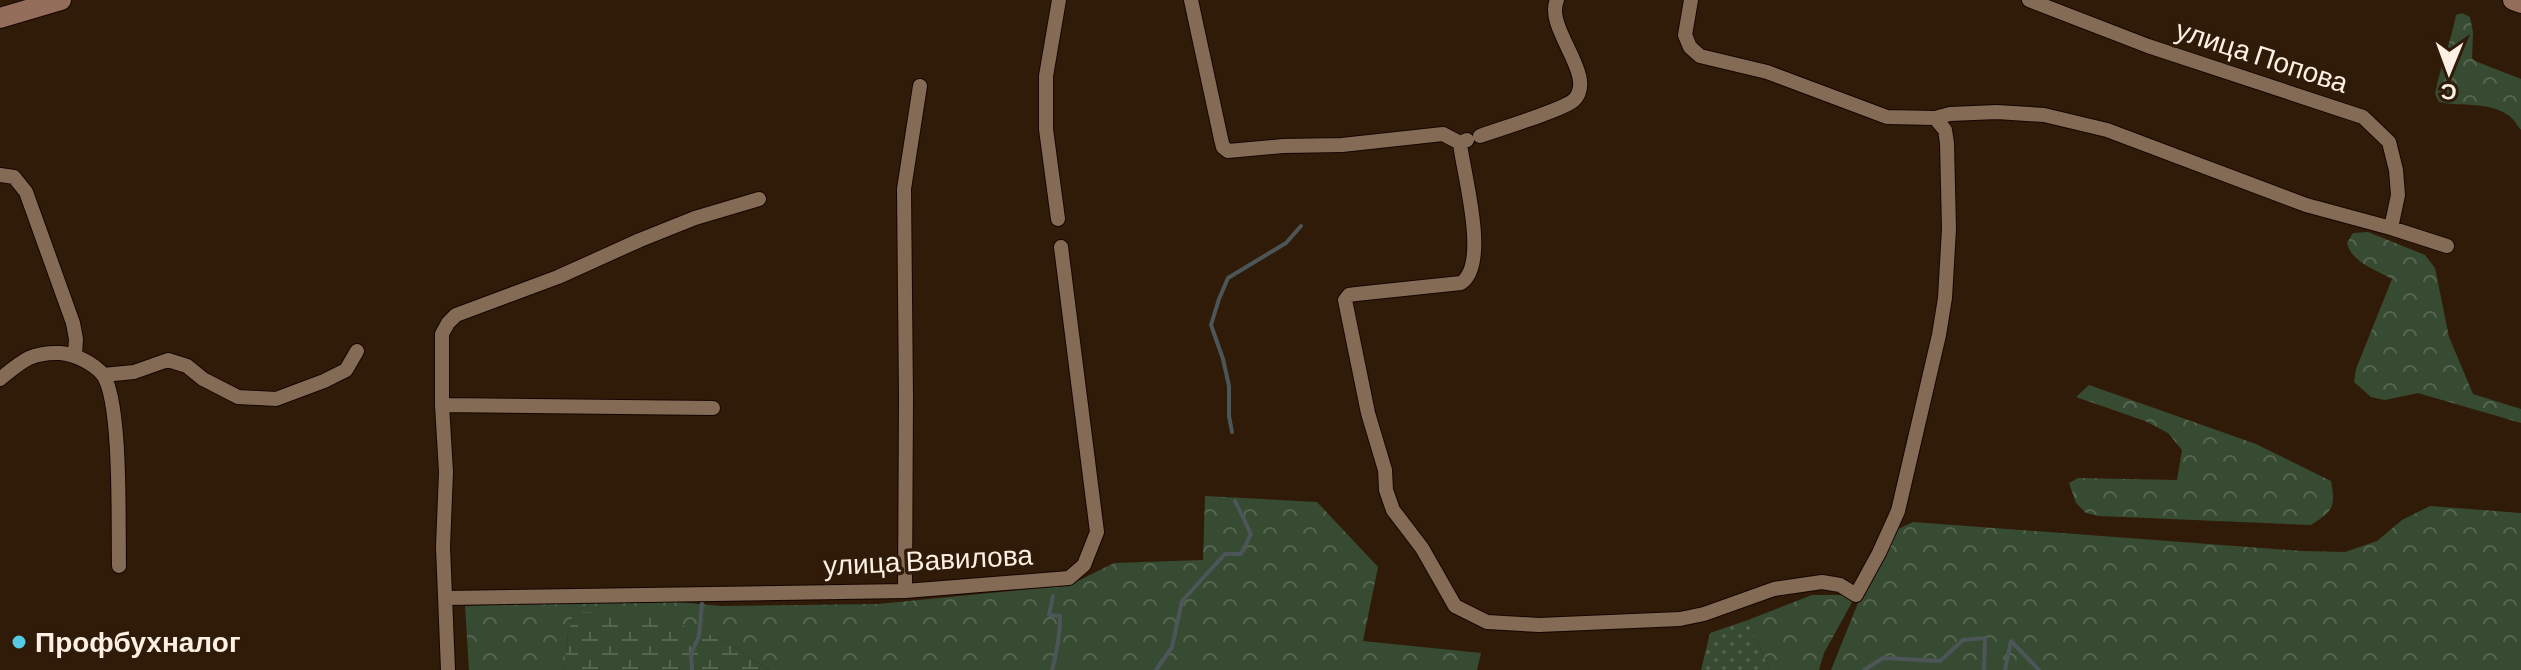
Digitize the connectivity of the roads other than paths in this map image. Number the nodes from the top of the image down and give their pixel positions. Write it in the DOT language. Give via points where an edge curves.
graph roads {
  1 [pos="1059,0"];
  2 [pos="1191,0"];
  3 [pos="1557,0"];
  4 [pos="1691,0"];
  5 [pos="2029,0"];
  6 [pos="2513,0"];
  7 [pos="54,1"];
  8 [pos="2521,3"];
  9 [pos="0,18"];
  10 [pos="920,86"];
  11 [pos="1935,118"];
  12 [pos="1469,139"];
  13 [pos="0,175"];
  14 [pos="759,199"];
  15 [pos="1058,219"];
  16 [pos="2391,228"];
  17 [pos="2447,246"];
  18 [pos="1061,247"];
  19 [pos="357,351"];
  20 [pos="75,354"];
  21 [pos="103,375"];
  22 [pos="0,379"];
  23 [pos="442,405"];
  24 [pos="713,408"];
  25 [pos="119,566"];
  26 [pos="905,591"];
  27 [pos="446,598"];
  28 [pos="448,670"];
  1 -- 15 [label="street" via="1046,76 1046,129"];
  2 -- 12 [label="street" via="1217,125 1228,151 1443,134"];
  3 -- 12 [label="street" via="1557,23 1579,76 1575,99"];
  4 -- 11 [label="street" via="1685,35 1700,56 1767,72 1887,117"];
  5 -- 16 [label="street, улица Попова" via="2148,46 2363,117 2389,142 2398,195"];
  6 -- 8 [label="main road"];
  7 -- 9 [label="main road"];
  10 -- 26 [label="street" via="904,189"];
  11 -- 12 [label="street" via="1947,143 1945,298 1898,511 1879,553 1856,595 1840,585 1799,584 1680,619 1487,622 1455,606 1393,510 1345,300 1349,295 1469,278"];
  11 -- 16 [label="street" via="1997,112 2044,115 2107,130 2306,205"];
  13 -- 20 [label="street" via="14,177 26,192 73,323"];
  14 -- 23 [label="street" via="695,218 456,315 442,334"];
  16 -- 17 [label="street"];
  18 -- 26 [label="street, улица Вавилова" via="1097,532 1084,565 1069,578"];
  19 -- 21 [label="street" via="346,370 276,399 238,397 168,360 134,372"];
  20 -- 21 [label="street"];
  20 -- 22 [label="street" via="26,357"];
  21 -- 25 [label="street" via="115,413"];
  23 -- 24 [label="street"];
  23 -- 27 [label="street"];
  26 -- 27 [label="street, улица Вавилова"];
  27 -- 28 [label="street"];
}
